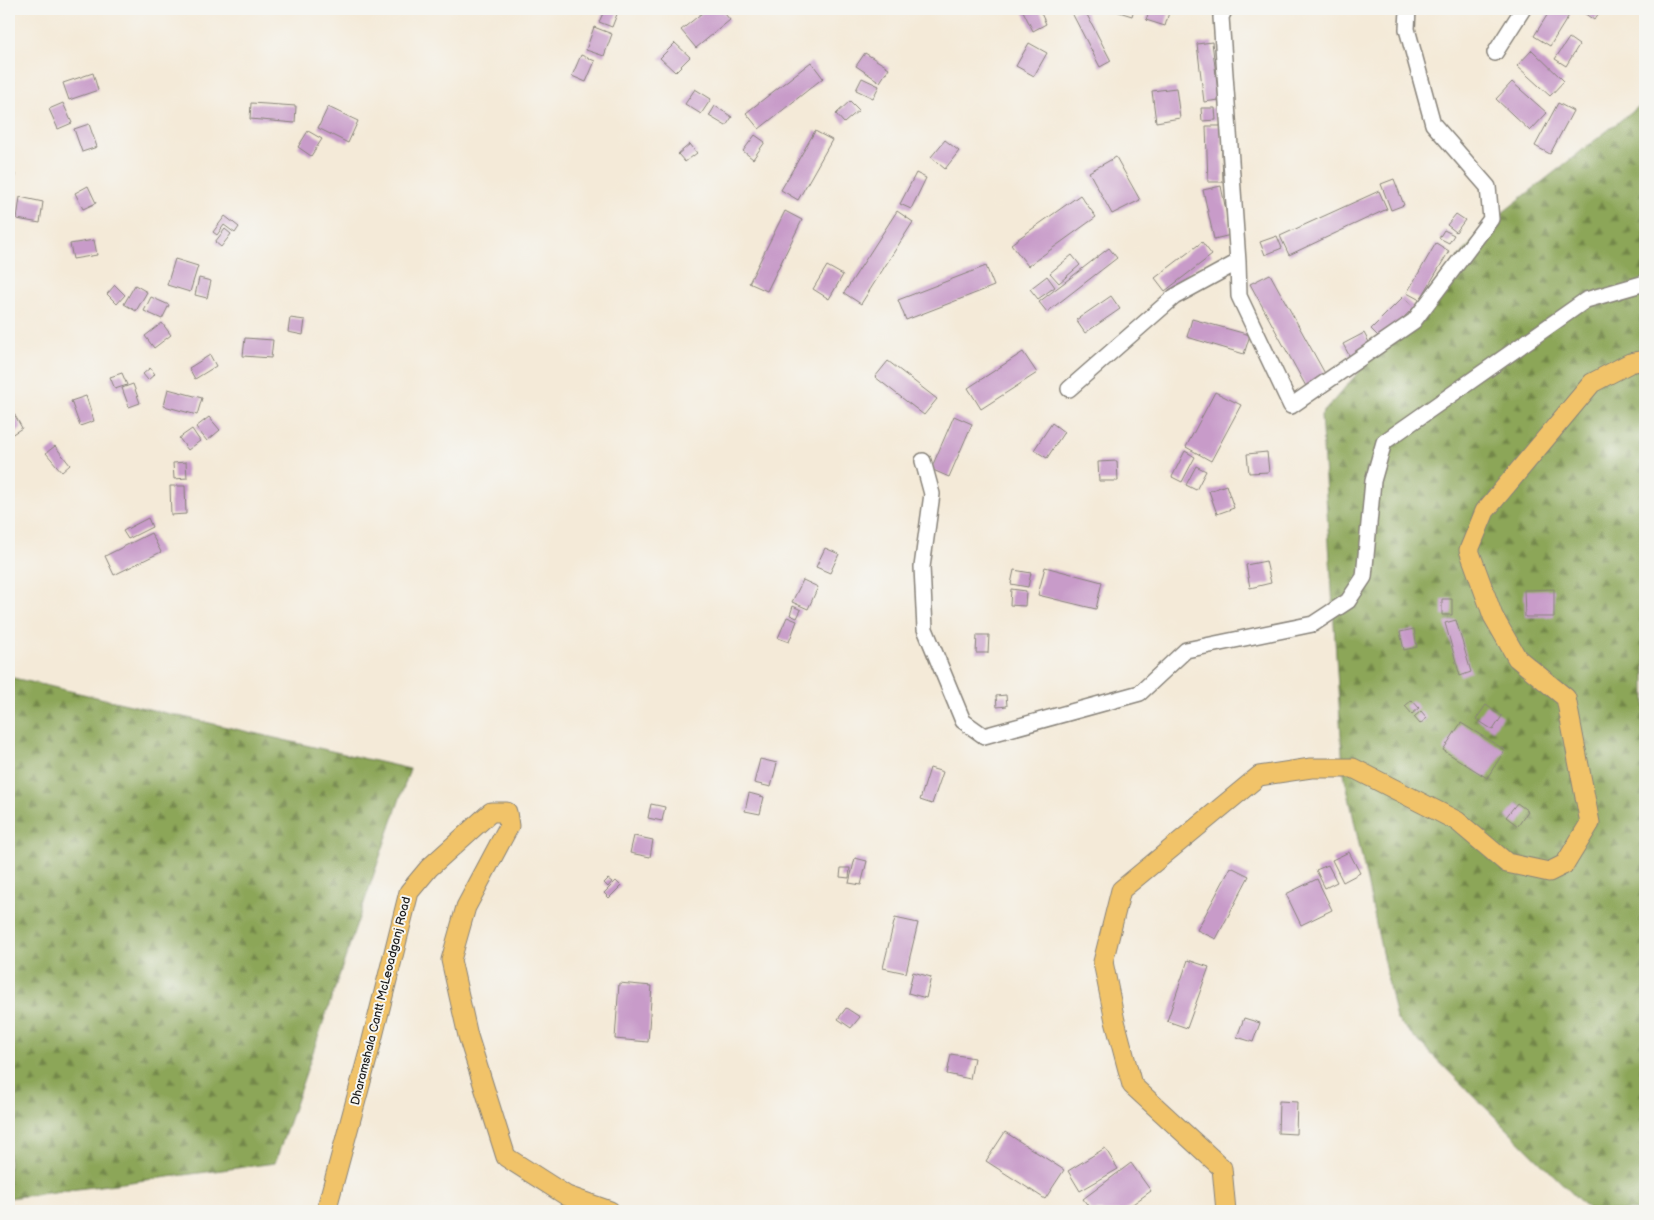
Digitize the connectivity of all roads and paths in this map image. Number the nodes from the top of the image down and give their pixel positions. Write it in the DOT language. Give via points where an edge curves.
graph roads {
  1 [pos="1225,9"];
  2 [pos="1408,9"];
  3 [pos="1523,9"];
  4 [pos="1495,53"];
  5 [pos="1238,262"];
  6 [pos="1645,282"];
  7 [pos="1645,360"];
  8 [pos="1069,389"];
  9 [pos="923,461"];
  10 [pos="326,1211"];
  11 [pos="610,1211"];
  12 [pos="1226,1211"];
  1 -- 5 [label="street" via="1221,17"];
  2 -- 5 [label="street" via="1408,29 1433,124 1488,187 1490,218 1414,321 1291,406 1239,296"];
  3 -- 4 [label="street"];
  5 -- 8 [label="street" via="1174,297"];
  6 -- 9 [label="street" via="1586,300 1384,442 1372,481 1364,577 1348,601 1313,624 1186,650 1140,693 984,736 963,721 925,629 922,567 932,494"];
  7 -- 12 [label="main road" via="1630,363 1592,383 1485,511 1469,550 1493,616 1517,658 1566,698 1590,823 1565,864 1549,872 1507,863 1457,821 1353,768 1311,768 1258,776 1121,890 1103,962 1132,1085 1222,1168"];
  10 -- 11 [label="main road, Dharamshala Cantt McLeoadganj Road" via="409,892 429,868 490,812 507,812 510,826 466,907 451,960 468,1036 506,1157 567,1196"];
}
